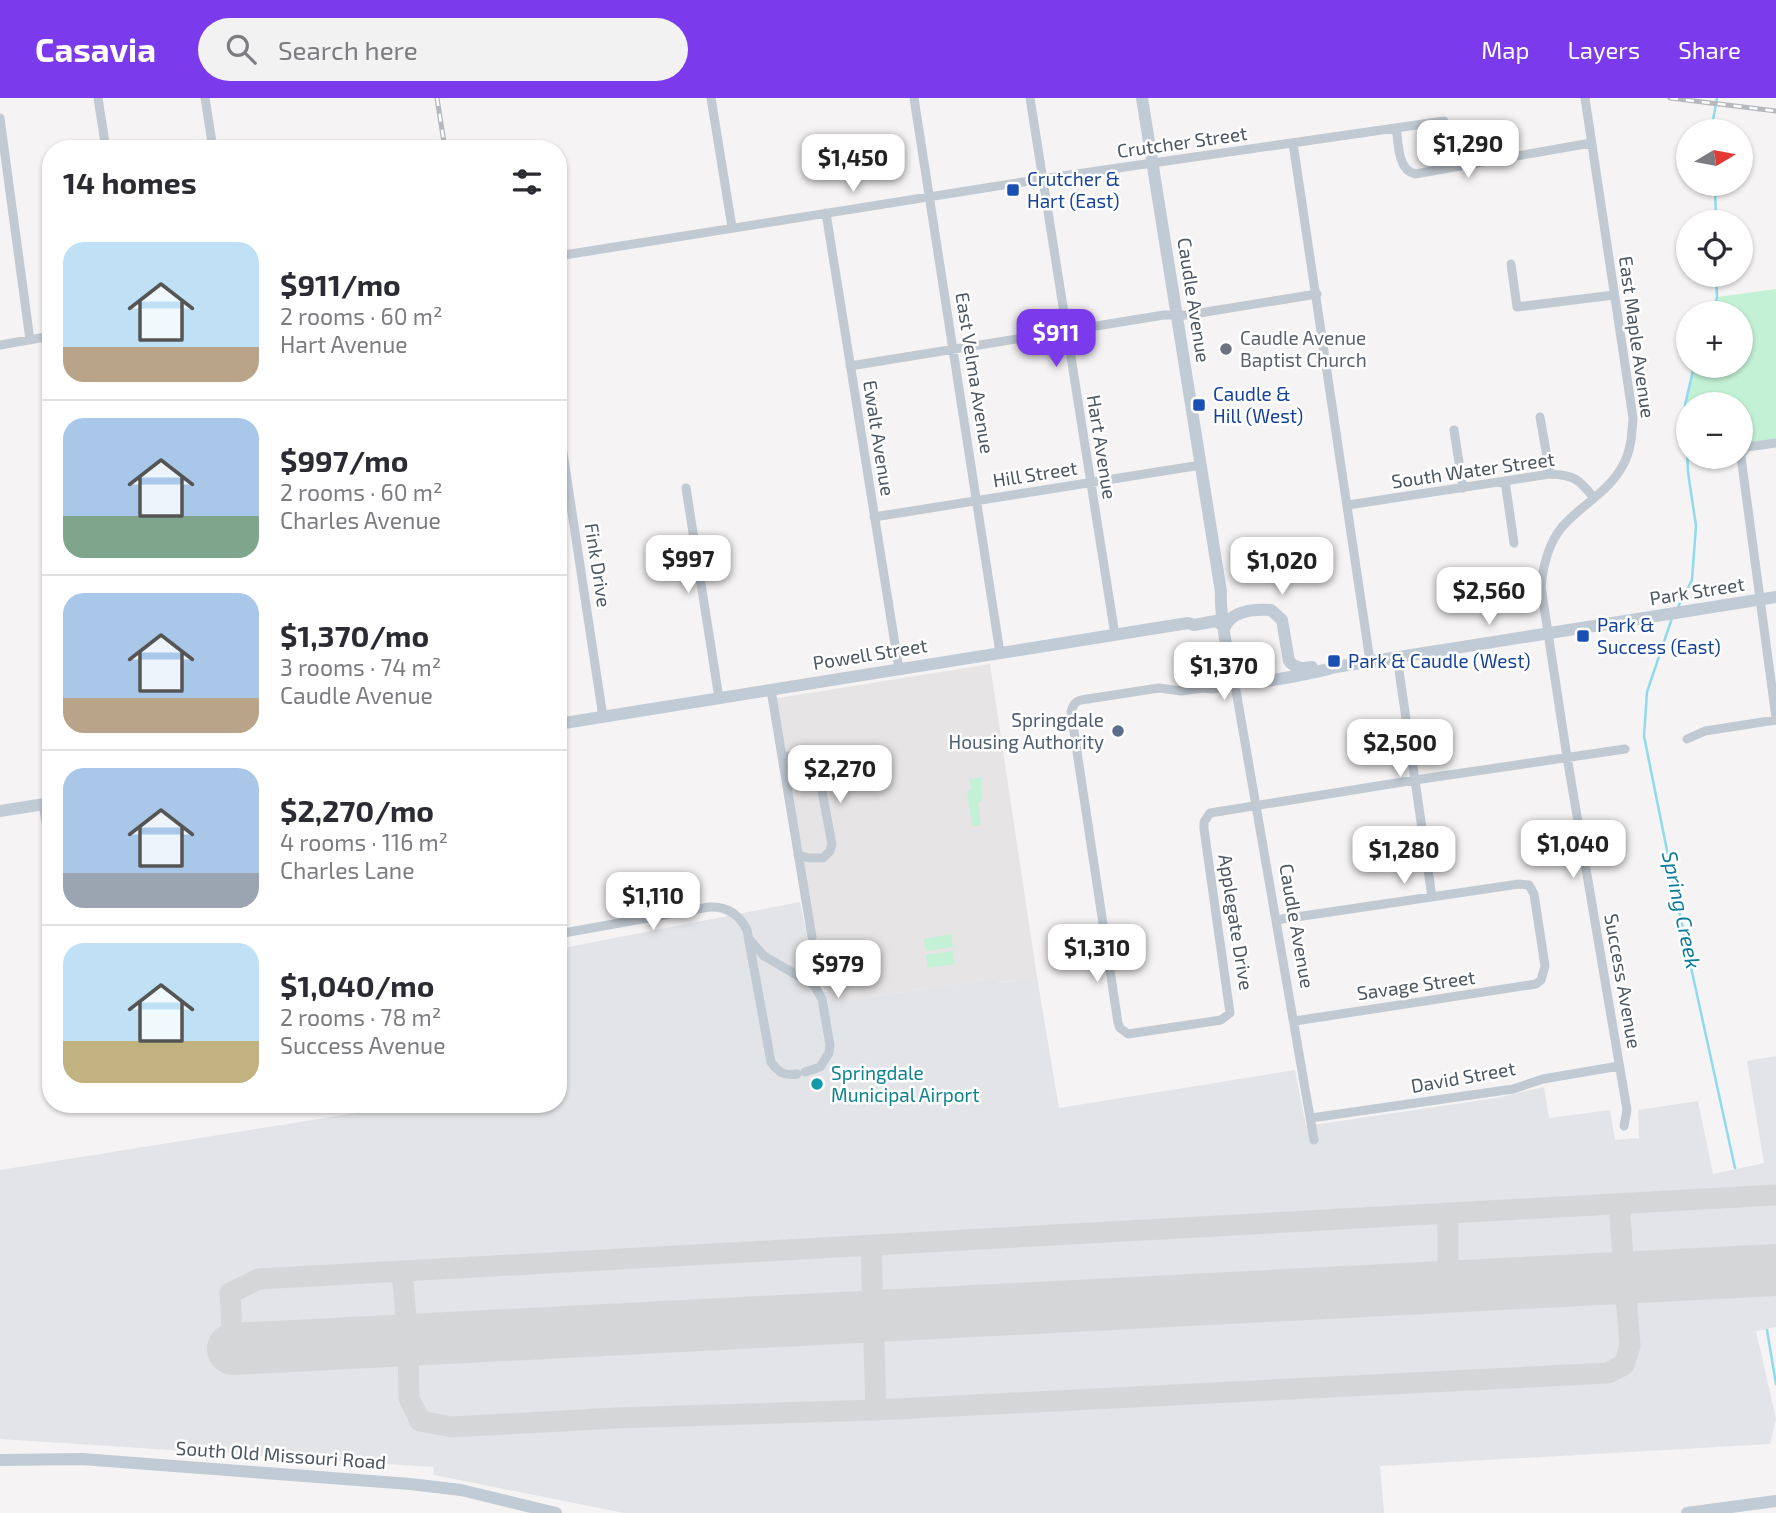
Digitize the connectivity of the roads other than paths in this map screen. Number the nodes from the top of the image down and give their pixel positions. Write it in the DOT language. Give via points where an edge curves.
graph roads {
  1 [pos="98,98"];
  2 [pos="205,98"];
  3 [pos="711,98"];
  4 [pos="914,98"];
  5 [pos="1030,98"];
  6 [pos="1142,98"];
  7 [pos="1585,98"];
  8 [pos="0,118"];
  9 [pos="1444,121"];
  10 [pos="1396,128"];
  11 [pos="105,140"];
  12 [pos="212,140"];
  13 [pos="1293,143"];
  14 [pos="1591,143"];
  15 [pos="1153,164"];
  16 [pos="1042,179"];
  17 [pos="930,198"];
  18 [pos="826,213"];
  19 [pos="732,227"];
  20 [pos="567,254"];
  21 [pos="1511,264"];
  22 [pos="1317,293"];
  23 [pos="1614,295"];
  24 [pos="1177,315"];
  25 [pos="1065,332"];
  26 [pos="42,338"];
  27 [pos="30,340"];
  28 [pos="0,345"];
  29 [pos="954,348"];
  30 [pos="850,366"];
  31 [pos="1541,417"];
  32 [pos="1454,430"];
  33 [pos="1776,443"];
  34 [pos="1753,449"];
  35 [pos="1201,465"];
  36 [pos="1745,469"];
  37 [pos="1550,474"];
  38 [pos="567,479"];
  39 [pos="1505,481"];
  40 [pos="1090,483"];
  41 [pos="687,488"];
  42 [pos="1463,488"];
  43 [pos="1594,498"];
  44 [pos="978,501"];
  45 [pos="1348,505"];
  46 [pos="874,517"];
  47 [pos="1514,544"];
  48 [pos="1222,592"];
  49 [pos="1776,597"];
  50 [pos="1760,600"];
  51 [pos="1238,614"];
  52 [pos="1224,621"];
  53 [pos="1549,634"];
  54 [pos="1115,635"];
  55 [pos="1000,653"];
  56 [pos="1396,657"];
  57 [pos="1289,661"];
  58 [pos="1370,661"];
  59 [pos="1333,667"];
  60 [pos="899,669"];
  61 [pos="1280,678"];
  62 [pos="1237,681"];
  63 [pos="771,690"];
  64 [pos="719,698"];
  65 [pos="603,717"];
  66 [pos="1776,719"];
  67 [pos="567,723"];
  68 [pos="1687,739"];
  69 [pos="1625,749"];
  70 [pos="782,757"];
  71 [pos="1567,757"];
  72 [pos="1415,780"];
  73 [pos="42,804"];
  74 [pos="1256,805"];
  75 [pos="0,811"];
  76 [pos="798,855"];
  77 [pos="1432,897"];
  78 [pos="1276,920"];
  79 [pos="567,932"];
  80 [pos="812,937"];
  81 [pos="749,939"];
  82 [pos="1295,1021"];
  83 [pos="1619,1066"];
  84 [pos="1311,1118"];
  85 [pos="1624,1126"];
  86 [pos="1314,1140"];
  87 [pos="0,1460"];
  88 [pos="1776,1501"];
  89 [pos="556,1513"];
  90 [pos="1687,1513"];
  1 -- 11 [label="street"];
  2 -- 12 [label="street"];
  3 -- 19 [label="street"];
  4 -- 17 [label="street, East Velma Avenue"];
  5 -- 16 [label="street, Hart Avenue"];
  6 -- 15 [label="street, Caudle Avenue"];
  7 -- 14 [label="street, East Maple Avenue"];
  8 -- 27 [label="street"];
  9 -- 10 [label="street, Crutcher Street"];
  10 -- 13 [label="street, Crutcher Street"];
  10 -- 14 [label="street" via="1402,162 1415,174"];
  13 -- 15 [label="street, Crutcher Street"];
  13 -- 22 [label="street"];
  14 -- 23 [label="street, East Maple Avenue"];
  15 -- 16 [label="street, Crutcher Street"];
  15 -- 24 [label="street, Caudle Avenue"];
  16 -- 17 [label="street, Crutcher Street"];
  16 -- 25 [label="street, Hart Avenue"];
  17 -- 18 [label="street, Crutcher Street"];
  17 -- 29 [label="street, East Velma Avenue"];
  18 -- 19 [label="street, Crutcher Street"];
  18 -- 30 [label="street, Ewalt Avenue"];
  19 -- 20 [label="street, Crutcher Street"];
  21 -- 23 [label="street" via="1517,307"];
  22 -- 24 [label="street"];
  22 -- 45 [label="street"];
  23 -- 43 [label="street, East Maple Avenue" via="1633,418 1632,443 1623,465"];
  24 -- 25 [label="street"];
  24 -- 35 [label="street, Caudle Avenue"];
  25 -- 29 [label="street"];
  25 -- 40 [label="street, Hart Avenue"];
  26 -- 27 [label="street"];
  27 -- 28 [label="street"];
  29 -- 30 [label="street"];
  29 -- 44 [label="street, East Velma Avenue"];
  30 -- 46 [label="street, Ewalt Avenue"];
  31 -- 37 [label="street"];
  32 -- 42 [label="street"];
  33 -- 34 [label="street"];
  35 -- 40 [label="street, Hill Street"];
  35 -- 48 [label="street, Caudle Avenue"];
  36 -- 50 [label="street"];
  37 -- 39 [label="street, South Water Street"];
  37 -- 43 [label="street, South Water Street" via="1578,479"];
  38 -- 65 [label="street, Fink Drive"];
  39 -- 42 [label="street, South Water Street"];
  39 -- 47 [label="street"];
  40 -- 44 [label="street, Hill Street"];
  40 -- 54 [label="street, Hart Avenue"];
  41 -- 64 [label="street"];
  42 -- 45 [label="street, South Water Street"];
  43 -- 53 [label="street, East Maple Avenue" via="1562,527 1543,566 1541,587"];
  44 -- 46 [label="street, Hill Street"];
  44 -- 55 [label="street, East Velma Avenue"];
  45 -- 58 [label="street"];
  46 -- 60 [label="street, Ewalt Avenue"];
  48 -- 51 [label="street, Caudle Avenue"];
  48 -- 52 [label="street, Caudle Avenue"];
  49 -- 50 [label="street, Park Street"];
  50 -- 53 [label="street, Park Street"];
  50 -- 66 [label="street"];
  51 -- 52 [label="street, Powell Street"];
  51 -- 57 [label="street" via="1271,610 1278,614"];
  52 -- 54 [label="street, Powell Street" via="1194,620"];
  52 -- 62 [label="street"];
  53 -- 56 [label="street, Park Street"];
  53 -- 71 [label="street, Success Avenue"];
  54 -- 55 [label="street, Powell Street"];
  55 -- 60 [label="street, Powell Street"];
  56 -- 58 [label="street, Park Street"];
  56 -- 72 [label="street"];
  57 -- 59 [label="street, Park Street" via="1302,669"];
  57 -- 61 [label="street"];
  58 -- 59 [label="street, Park Street"];
  59 -- 61 [label="street, Park Street"];
  60 -- 63 [label="street, Powell Street"];
  61 -- 62 [label="street, Park Street"];
  62 -- 74 [label="street, Caudle Avenue"];
  62 -- 74 [label="street, Applegate Drive" via="1181,691 1159,688 1081,699 1073,706 1118,1023 1124,1032 1228,1016 1231,1008 1203,822 1210,813"];
  63 -- 64 [label="street, Powell Street"];
  63 -- 70 [label="street"];
  64 -- 65 [label="street, Powell Street"];
  65 -- 67 [label="street, Powell Street"];
  66 -- 68 [label="street" via="1705,731"];
  69 -- 71 [label="street"];
  70 -- 76 [label="street"];
  70 -- 76 [label="street" via="815,755 829,831 830,851 823,858"];
  71 -- 72 [label="street"];
  71 -- 83 [label="street, Success Avenue"];
  72 -- 74 [label="street"];
  72 -- 77 [label="street"];
  73 -- 75 [label="street"];
  74 -- 78 [label="street, Caudle Avenue"];
  76 -- 80 [label="street"];
  77 -- 78 [label="street"];
  77 -- 82 [label="street, Savage Street" via="1529,886 1545,966 1541,979 1530,986"];
  78 -- 82 [label="street, Caudle Avenue"];
  79 -- 81 [label="street" via="716,906 737,915"];
  81 -- 81 [label="street" via="771,1062 788,1075 820,1067 830,1045 822,999 814,985 764,956"];
  82 -- 84 [label="street, Caudle Avenue"];
  83 -- 84 [label="street, David Street" via="1513,1089"];
  83 -- 85 [label="street, Success Avenue" via="1627,1110"];
  84 -- 86 [label="street, Caudle Avenue"];
  87 -- 89 [label="street, South Old Missouri Road" via="92,1460 410,1484 461,1490"];
  88 -- 90 [label="street"];
}
